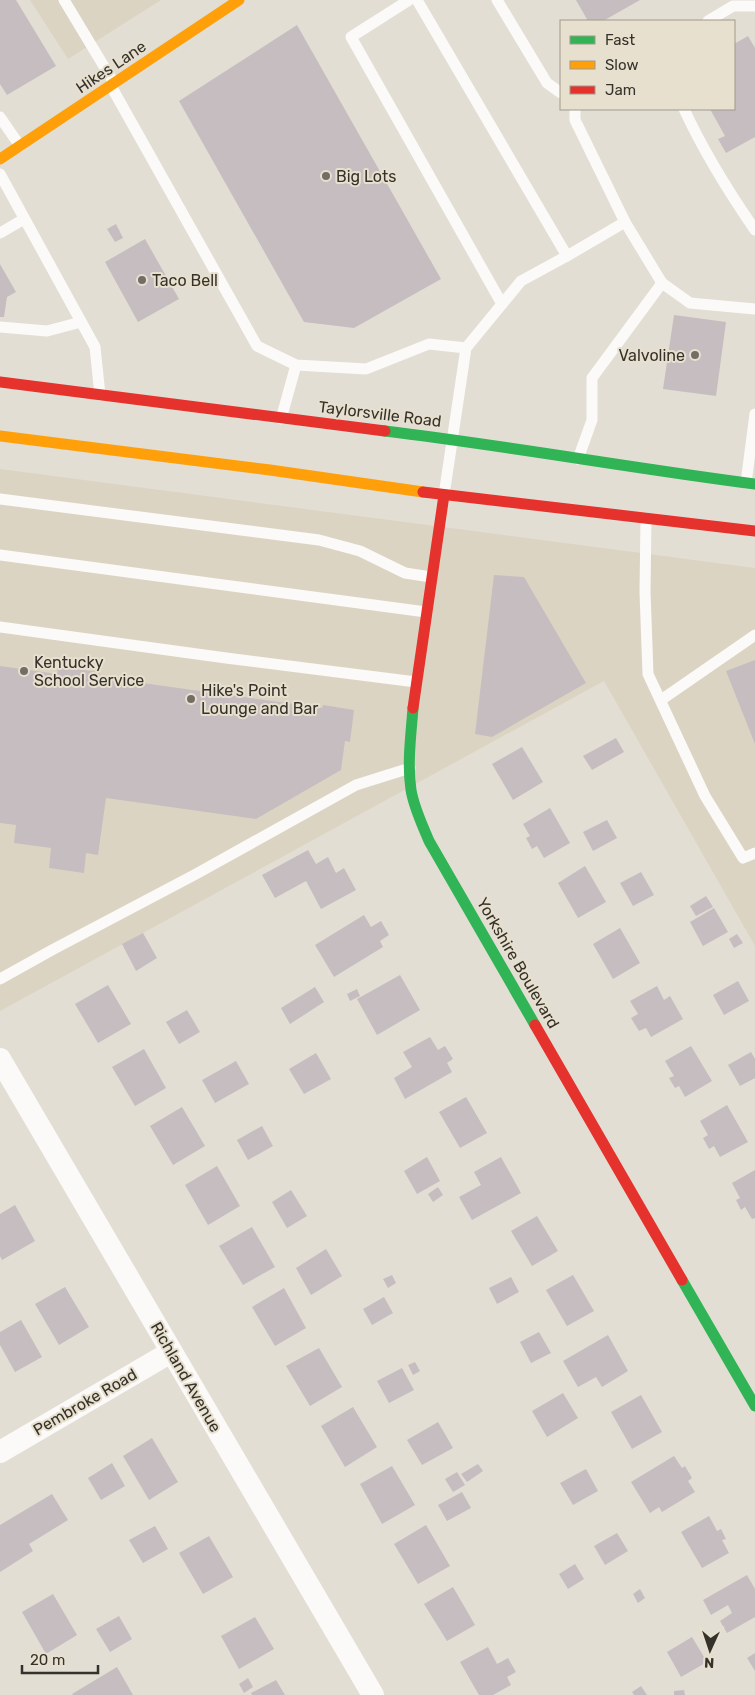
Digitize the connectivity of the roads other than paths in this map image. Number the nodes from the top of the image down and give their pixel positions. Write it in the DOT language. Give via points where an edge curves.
graph roads {
  1 [pos="239,0"];
  2 [pos="409,0"];
  3 [pos="417,0"];
  4 [pos="497,0"];
  5 [pos="68,2"];
  6 [pos="755,6"];
  7 [pos="710,20"];
  8 [pos="113,85"];
  9 [pos="560,92"];
  10 [pos="575,110"];
  11 [pos="684,110"];
  12 [pos="0,117"];
  13 [pos="20,146"];
  14 [pos="0,159"];
  15 [pos="0,174"];
  16 [pos="24,219"];
  17 [pos="625,222"];
  18 [pos="755,230"];
  19 [pos="0,233"];
  20 [pos="567,256"];
  21 [pos="662,282"];
  22 [pos="502,304"];
  23 [pos="755,309"];
  24 [pos="81,322"];
  25 [pos="0,327"];
  26 [pos="466,348"];
  27 [pos="296,365"];
  28 [pos="0,382"];
  29 [pos="100,395"];
  30 [pos="755,414"];
  31 [pos="281,419"];
  32 [pos="0,436"];
  33 [pos="451,439"];
  34 [pos="578,459"];
  35 [pos="750,484"];
  36 [pos="444,495"];
  37 [pos="0,499"];
  38 [pos="646,518"];
  39 [pos="755,531"];
  40 [pos="0,555"];
  41 [pos="431,577"];
  42 [pos="426,612"];
  43 [pos="0,627"];
  44 [pos="755,635"];
  45 [pos="416,682"];
  46 [pos="661,700"];
  47 [pos="410,768"];
  48 [pos="755,852"];
  49 [pos="0,979"];
  50 [pos="0,1059"];
  51 [pos="171,1352"];
  52 [pos="755,1406"];
  53 [pos="0,1452"];
  54 [pos="372,1695"];
  1 -- 8 [label="main road, Hikes Lane"];
  2 -- 22 [label="lane" via="351,37"];
  3 -- 20 [label="lane"];
  4 -- 9 [label="lane" via="547,83"];
  5 -- 8 [label="lane"];
  6 -- 7 [label="lane" via="733,6"];
  8 -- 13 [label="main road, Hikes Lane"];
  8 -- 27 [label="lane" via="257,346"];
  10 -- 17 [label="lane" via="575,120"];
  11 -- 18 [label="lane" via="726,189"];
  12 -- 13 [label="lane"];
  13 -- 14 [label="main road, Hikes Lane"];
  15 -- 16 [label="lane"];
  16 -- 19 [label="lane"];
  16 -- 24 [label="lane"];
  17 -- 20 [label="lane"];
  17 -- 21 [label="lane"];
  20 -- 22 [label="lane" via="521,281"];
  21 -- 23 [label="lane" via="690,303"];
  21 -- 34 [label="lane" via="592,378 592,420"];
  22 -- 26 [label="lane"];
  24 -- 25 [label="lane" via="47,331"];
  24 -- 29 [label="lane" via="94,347"];
  26 -- 27 [label="lane" via="429,344 366,369"];
  26 -- 33 [label="lane"];
  27 -- 31 [label="lane"];
  28 -- 29 [label="main road, Taylorsville Road"];
  29 -- 31 [label="main road, Taylorsville Road"];
  30 -- 35 [label="lane"];
  31 -- 33 [label="main road, Taylorsville Road"];
  32 -- 36 [label="main road"];
  33 -- 34 [label="main road, Taylorsville Road"];
  33 -- 36 [label="lane"];
  34 -- 35 [label="main road, Taylorsville Road"];
  36 -- 38 [label="main road"];
  36 -- 41 [label="main road, Yorkshire Boulevard"];
  37 -- 41 [label="lane" via="319,540 360,551 405,573"];
  38 -- 39 [label="main road"];
  38 -- 46 [label="lane" via="648,674"];
  40 -- 42 [label="lane"];
  41 -- 42 [label="main road, Yorkshire Boulevard"];
  42 -- 45 [label="main road, Yorkshire Boulevard"];
  43 -- 45 [label="lane"];
  44 -- 46 [label="lane"];
  45 -- 47 [label="main road, Yorkshire Boulevard"];
  46 -- 48 [label="lane" via="705,796 743,858"];
  47 -- 49 [label="lane" via="356,786"];
  47 -- 52 [label="main road, Yorkshire Boulevard" via="411,789 429,841"];
  50 -- 51 [label="street, Richland Avenue"];
  51 -- 53 [label="street, Pembroke Road"];
  51 -- 54 [label="street, Richland Avenue"];
}
